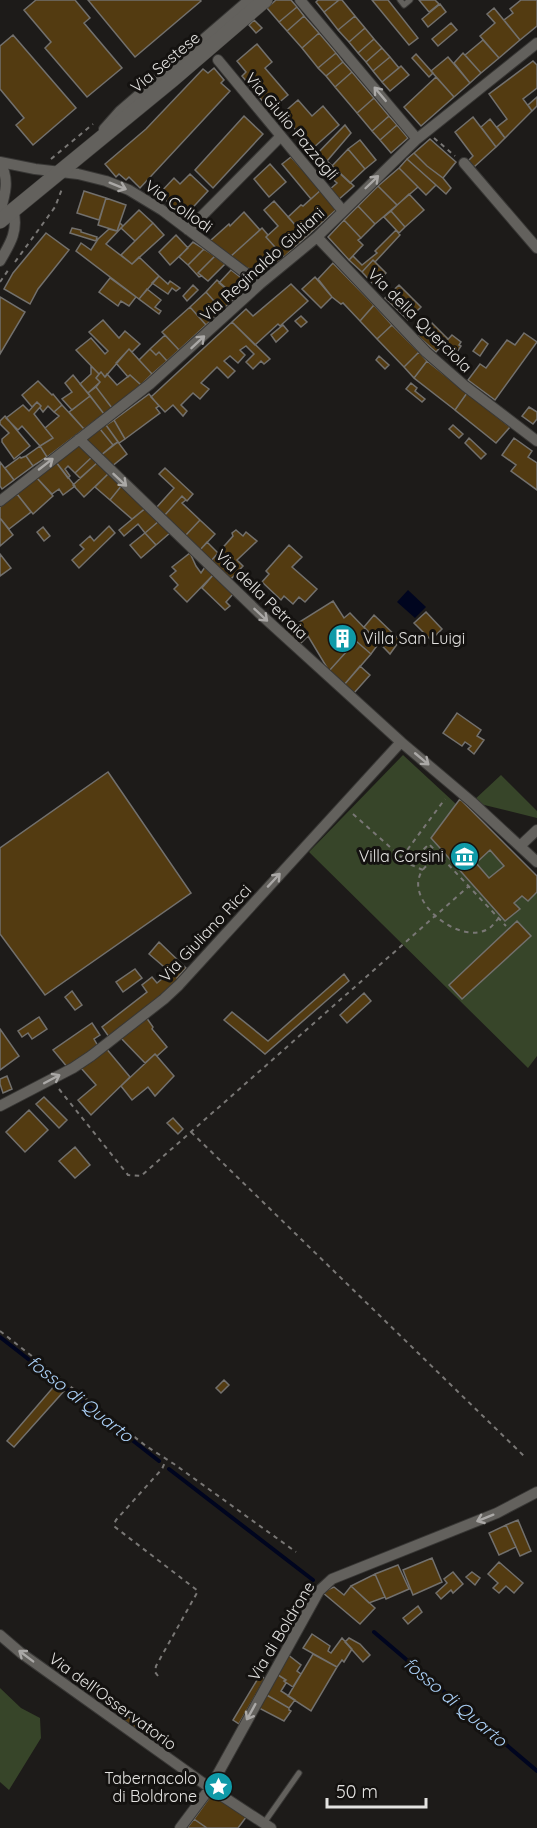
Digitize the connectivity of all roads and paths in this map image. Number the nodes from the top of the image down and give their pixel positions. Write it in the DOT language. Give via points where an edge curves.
graph roads {
  1 [pos="249,0"];
  2 [pos="265,0"];
  3 [pos="300,0"];
  4 [pos="400,0"];
  5 [pos="410,0"];
  6 [pos="537,43"];
  7 [pos="218,60"];
  8 [pos="281,136"];
  9 [pos="432,136"];
  10 [pos="417,139"];
  11 [pos="87,151"];
  12 [pos="0,162"];
  13 [pos="464,163"];
  14 [pos="62,172"];
  15 [pos="63,189"];
  16 [pos="7,211"];
  17 [pos="343,211"];
  18 [pos="0,220"];
  19 [pos="188,230"];
  20 [pos="317,237"];
  21 [pos="537,248"];
  22 [pos="0,261"];
  23 [pos="0,282"];
  24 [pos="260,284"];
  25 [pos="79,439"];
  26 [pos="537,441"];
  27 [pos="0,501"];
  28 [pos="401,742"];
  29 [pos="445,799"];
  30 [pos="353,813"];
  31 [pos="537,830"];
  32 [pos="520,846"];
  33 [pos="440,855"];
  34 [pos="402,857"];
  35 [pos="537,862"];
  36 [pos="409,864"];
  37 [pos="423,870"];
  38 [pos="469,886"];
  39 [pos="435,916"];
  40 [pos="499,918"];
  41 [pos="506,926"];
  42 [pos="51,1080"];
  43 [pos="0,1106"];
  44 [pos="191,1132"];
  45 [pos="0,1331"];
  46 [pos="525,1457"];
  47 [pos="166,1460"];
  48 [pos="537,1492"];
  49 [pos="296,1552"];
  50 [pos="0,1635"];
  51 [pos="158,1676"];
  52 [pos="299,1773"];
  53 [pos="210,1788"];
  54 [pos="268,1826"];
  55 [pos="180,1828"];
  1 -- 11 [label="street, Via Sestese" via="120,111"];
  2 -- 11 [label="main road, Via Sestese"];
  10 -- 3 [label="street, one-way"];
  4 -- 5 [label="lane" via="404,5"];
  6 -- 10 [label="street, Via Reginaldo Giuliani"];
  7 -- 8 [label="street, Via Giulio Pazzagli"];
  8 -- 17 [label="street, Via Giulio Pazzagli"];
  8 -- 19 [label="street"];
  9 -- 13 [label="path"];
  17 -- 10 [label="street, Via Reginaldo Giuliani, one-way"];
  11 -- 14 [label="main road, Via Sestese"];
  12 -- 14 [label="street, Via Collodi"];
  12 -- 16 [label="street, Via Collodi"];
  13 -- 21 [label="street"];
  14 -- 16 [label="main road, Via Sestese"];
  14 -- 19 [label="street, Via Collodi, one-way" via="129,190"];
  15 -- 23 [label="path" via="55,207"];
  16 -- 18 [label="main road, Via Sestese"];
  16 -- 22 [label="street, Via Collodi" via="16,221"];
  17 -- 20 [label="street, Via Reginaldo Giuliani"];
  19 -- 24 [label="street, Via Collodi"];
  20 -- 24 [label="street, Via Reginaldo Giuliani"];
  20 -- 26 [label="street, Via della Querciola" via="426,352"];
  25 -- 24 [label="street, Via Reginaldo Giuliani, one-way" via="150,384"];
  27 -- 25 [label="street, Via Reginaldo Giuliani, one-way"];
  25 -- 28 [label="street, Via della Petraia, one-way" via="258,612"];
  28 -- 32 [label="street, Via della Petraia, one-way"];
  42 -- 28 [label="street, Via Giuliano Ricci, one-way" via="91,1056 179,985"];
  29 -- 34 [label="path"];
  30 -- 34 [label="path"];
  31 -- 32 [label="street"];
  32 -- 35 [label="street, Via della Petraia"];
  33 -- 36 [label="path" via="429,844"];
  33 -- 37 [label="path"];
  33 -- 38 [label="path"];
  34 -- 36 [label="path"];
  36 -- 37 [label="path"];
  37 -- 39 [label="path" via="418,886 422,901"];
  38 -- 39 [label="path"];
  38 -- 40 [label="path"];
  39 -- 40 [label="path" via="455,930 470,932 488,929"];
  39 -- 44 [label="path"];
  40 -- 41 [label="path"];
  42 -- 43 [label="street, Via Giuliano Ricci"];
  42 -- 44 [label="path" via="128,1175 141,1176"];
  44 -- 46 [label="path"];
  45 -- 47 [label="path"];
  47 -- 49 [label="path"];
  47 -- 51 [label="path" via="114,1524 198,1591 156,1666"];
  48 -- 53 [label="street, Via di Boldrone, one-way" via="497,1514 332,1579 319,1591"];
  53 -- 50 [label="street, Via dell'Osservatorio, one-way"];
  52 -- 54 [label="lane"];
  53 -- 54 [label="street, Via dell'Osservatorio"];
  53 -- 55 [label="street, Via di Boldrone"];
}
